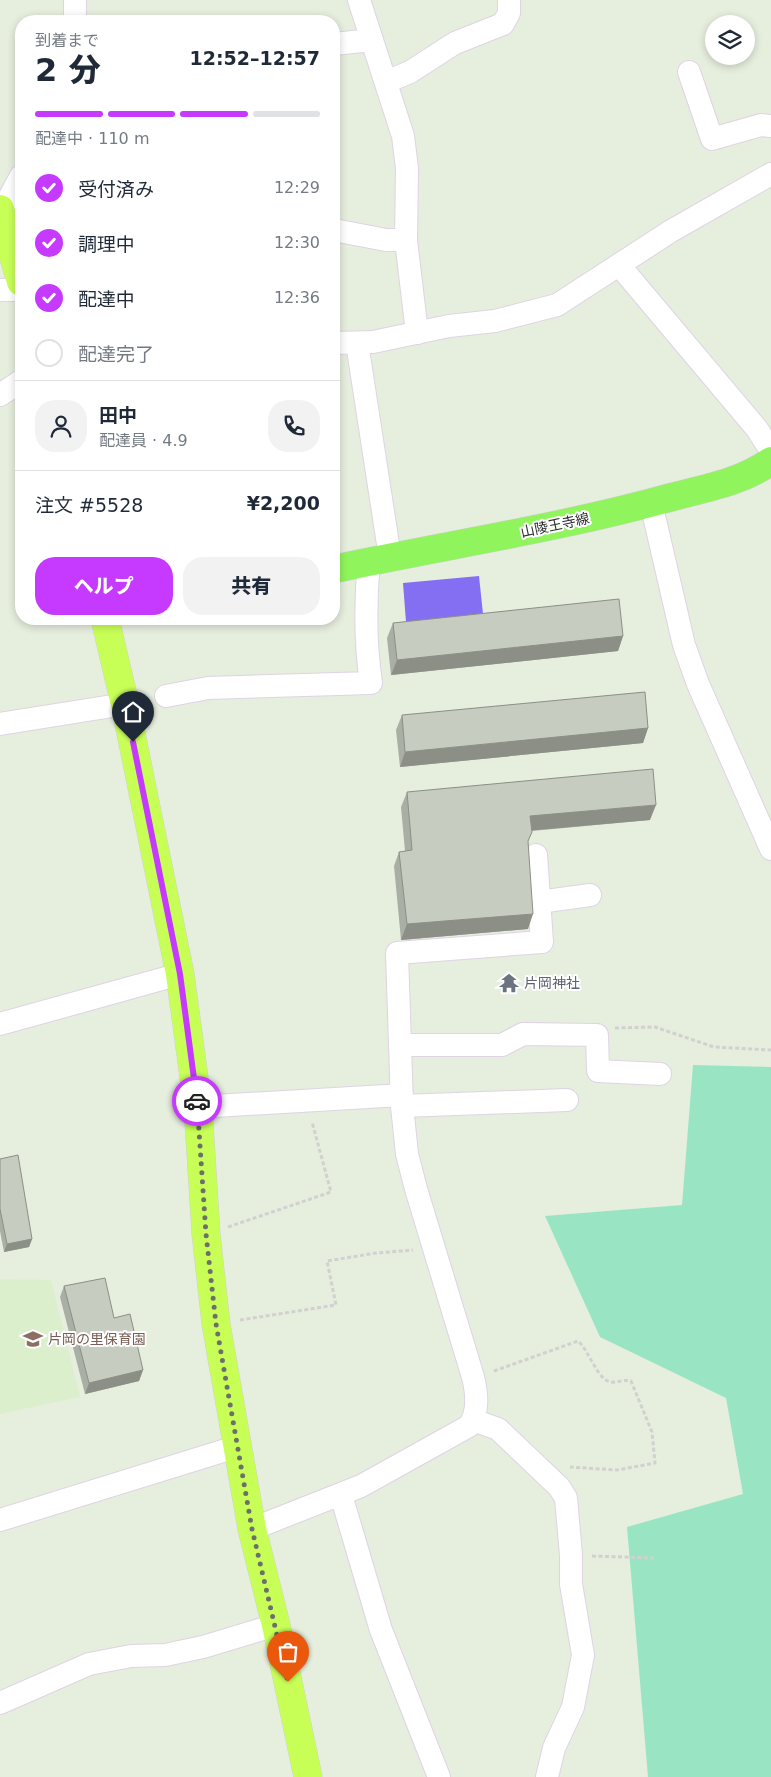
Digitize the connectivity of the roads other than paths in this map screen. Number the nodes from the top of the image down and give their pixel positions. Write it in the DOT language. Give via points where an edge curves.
graph roads {
  1 [pos="75,0"];
  2 [pos="359,0"];
  3 [pos="509,0"];
  4 [pos="75,15"];
  5 [pos="372,40"];
  6 [pos="340,43"];
  7 [pos="688,72"];
  8 [pos="386,82"];
  9 [pos="771,126"];
  10 [pos="771,174"];
  11 [pos="15,186"];
  12 [pos="1,211"];
  13 [pos="340,231"];
  14 [pos="406,240"];
  15 [pos="15,261"];
  16 [pos="619,265"];
  17 [pos="0,290"];
  18 [pos="15,290"];
  19 [pos="417,333"];
  20 [pos="340,343"];
  21 [pos="357,343"];
  22 [pos="15,385"];
  23 [pos="0,395"];
  24 [pos="771,451"];
  25 [pos="771,461"];
  26 [pos="651,503"];
  27 [pos="380,559"];
  28 [pos="340,568"];
  29 [pos="106,625"];
  30 [pos="166,696"];
  31 [pos="125,704"];
  32 [pos="0,724"];
  33 [pos="771,809"];
  34 [pos="768,842"];
  35 [pos="536,855"];
  36 [pos="590,896"];
  37 [pos="539,902"];
  38 [pos="180,974"];
  39 [pos="0,1024"];
  40 [pos="400,1044"];
  41 [pos="660,1074"];
  42 [pos="402,1100"];
  43 [pos="567,1100"];
  44 [pos="198,1107"];
  45 [pos="473,1420"];
  46 [pos="239,1446"];
  47 [pos="340,1495"];
  48 [pos="0,1520"];
  49 [pos="252,1529"];
  50 [pos="276,1625"];
  51 [pos="0,1703"];
  52 [pos="433,1776"];
  53 [pos="308,1777"];
  54 [pos="547,1777"];
  1 -- 4 [label="street"];
  2 -- 5 [label="street"];
  3 -- 8 [label="street" via="509,13 503,24 455,43 410,72"];
  5 -- 6 [label="street"];
  5 -- 8 [label="street"];
  7 -- 9 [label="street" via="712,139"];
  8 -- 14 [label="street" via="403,136 407,168"];
  10 -- 16 [label="street"];
  11 -- 12 [label="street"];
  12 -- 15 [label="highway"];
  13 -- 14 [label="street" via="386,240"];
  14 -- 19 [label="street"];
  16 -- 19 [label="street" via="571,298 539,312"];
  16 -- 24 [label="street" via="757,429"];
  17 -- 18 [label="street"];
  19 -- 21 [label="street"];
  20 -- 21 [label="street"];
  21 -- 27 [label="street"];
  22 -- 23 [label="street"];
  25 -- 26 [label="main road, 山陵王寺線" via="740,479"];
  26 -- 27 [label="main road, 山陵王寺線" via="534,530"];
  26 -- 34 [label="street" via="684,645"];
  27 -- 28 [label="main road, 山陵王寺線"];
  27 -- 30 [label="street" via="365,598 371,683 208,688"];
  29 -- 31 [label="highway"];
  31 -- 32 [label="street"];
  31 -- 38 [label="highway"];
  33 -- 34 [label="street"];
  35 -- 37 [label="street"];
  36 -- 37 [label="street"];
  37 -- 40 [label="street" via="542,942 397,953"];
  38 -- 39 [label="street"];
  38 -- 44 [label="highway"];
  40 -- 41 [label="street" via="502,1045 523,1034 597,1035 598,1071"];
  40 -- 42 [label="street"];
  42 -- 43 [label="street"];
  42 -- 44 [label="street"];
  42 -- 45 [label="street" via="407,1154 473,1377 477,1406"];
  44 -- 46 [label="highway" via="206,1234 216,1324"];
  45 -- 47 [label="street" via="469,1426"];
  45 -- 54 [label="street" via="498,1429 559,1487 566,1498 571,1584 583,1655 573,1707 554,1748"];
  46 -- 48 [label="street"];
  46 -- 49 [label="highway"];
  47 -- 49 [label="street"];
  47 -- 52 [label="street" via="381,1630"];
  49 -- 50 [label="highway"];
  50 -- 51 [label="street" via="165,1655 131,1656 89,1664"];
  50 -- 53 [label="highway"];
}
